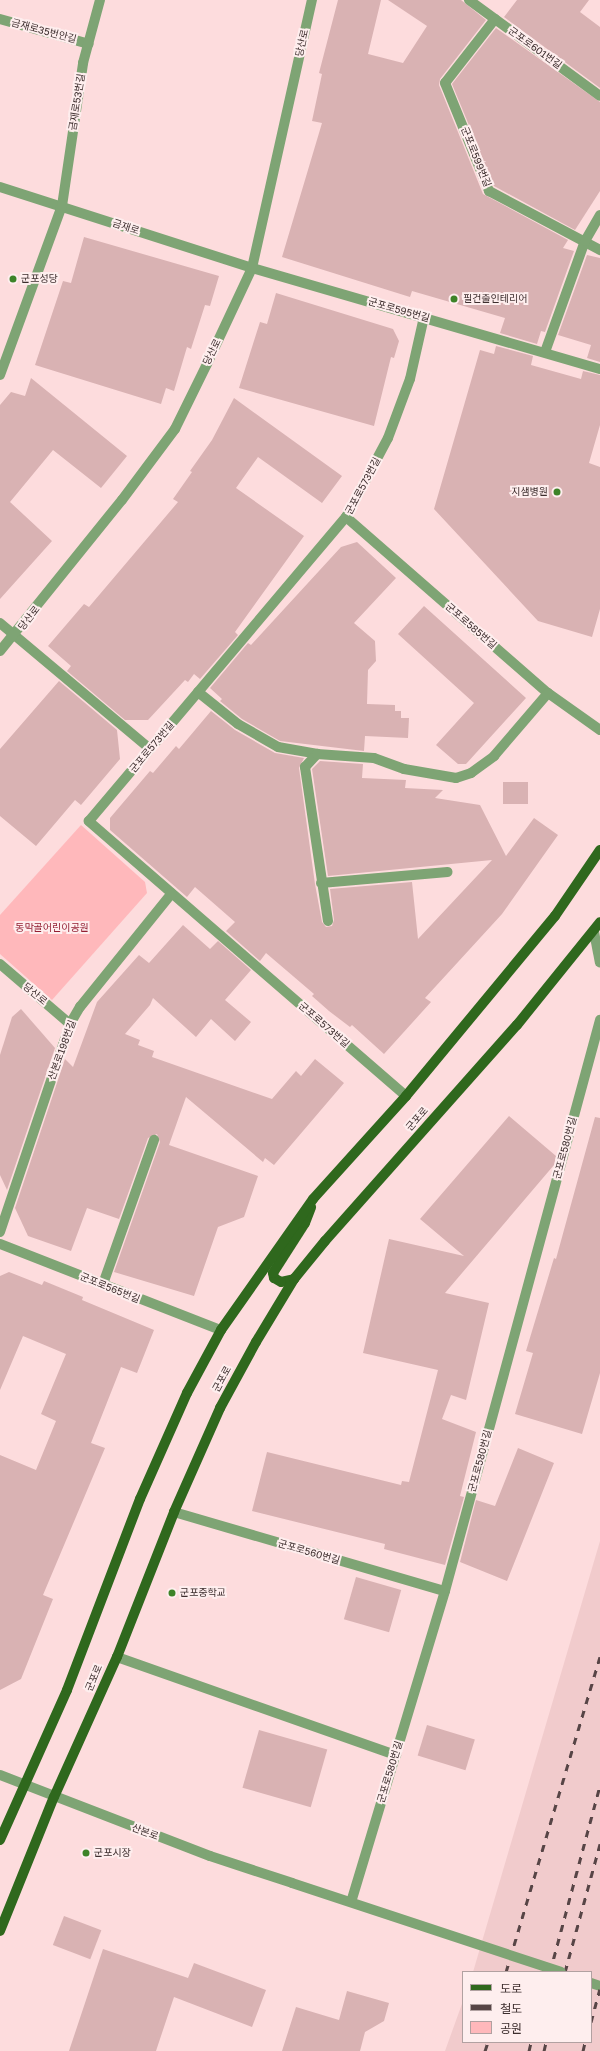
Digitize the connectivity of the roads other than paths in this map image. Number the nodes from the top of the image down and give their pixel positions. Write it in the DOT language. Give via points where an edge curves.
graph roads {
  1 [pos="100,0"];
  2 [pos="312,0"];
  3 [pos="469,0"];
  4 [pos="0,19"];
  5 [pos="495,19"];
  6 [pos="89,44"];
  7 [pos="600,96"];
  8 [pos="0,187"];
  9 [pos="62,206"];
  10 [pos="600,215"];
  11 [pos="586,241"];
  12 [pos="600,250"];
  13 [pos="252,268"];
  14 [pos="424,317"];
  15 [pos="545,352"];
  16 [pos="600,369"];
  17 [pos="0,375"];
  18 [pos="346,517"];
  19 [pos="0,623"];
  20 [pos="15,635"];
  21 [pos="0,651"];
  22 [pos="198,692"];
  23 [pos="548,693"];
  24 [pos="600,730"];
  25 [pos="150,749"];
  26 [pos="317,754"];
  27 [pos="600,850"];
  28 [pos="448,872"];
  29 [pos="321,883"];
  30 [pos="172,893"];
  31 [pos="328,921"];
  32 [pos="600,922"];
  33 [pos="594,932"];
  34 [pos="600,962"];
  35 [pos="0,964"];
  36 [pos="600,1020"];
  37 [pos="70,1024"];
  38 [pos="406,1096"];
  39 [pos="154,1140"];
  40 [pos="313,1199"];
  41 [pos="0,1232"];
  42 [pos="0,1244"];
  43 [pos="294,1279"];
  44 [pos="103,1284"];
  45 [pos="221,1330"];
  46 [pos="174,1512"];
  47 [pos="445,1591"];
  48 [pos="117,1656"];
  49 [pos="396,1755"];
  50 [pos="0,1776"];
  51 [pos="23,1785"];
  52 [pos="54,1797"];
  53 [pos="0,1840"];
  54 [pos="352,1899"];
  55 [pos="0,1931"];
  56 [pos="558,1971"];
  1 -- 6 [label="street, 금재로53번길"];
  2 -- 13 [label="street, 당산로"];
  3 -- 5 [label="street, 군포로601번길"];
  4 -- 6 [label="street, 금재로35번안길"];
  5 -- 7 [label="street, 군포로601번길"];
  5 -- 11 [label="street, 군포로599번길" via="445,83 489,191"];
  6 -- 9 [label="street, 금재로53번길"];
  8 -- 9 [label="street, 금재로"];
  9 -- 13 [label="street, 금재로"];
  9 -- 17 [label="street, 금재로53번길"];
  10 -- 11 [label="street"];
  11 -- 12 [label="street, 군포로599번길"];
  11 -- 15 [label="street"];
  13 -- 14 [label="street, 군포로595번길"];
  13 -- 20 [label="street, 당산로" via="175,429"];
  14 -- 15 [label="street, 군포로595번길"];
  14 -- 18 [label="street, 군포로573번길" via="410,380 388,438"];
  15 -- 16 [label="street, 군포로595번길"];
  18 -- 22 [label="street, 군포로573번길"];
  18 -- 23 [label="street, 군포로585번길"];
  19 -- 20 [label="street"];
  20 -- 21 [label="street, 당산로"];
  20 -- 25 [label="street"];
  22 -- 25 [label="street, 군포로573번길"];
  22 -- 26 [label="street" via="238,724 278,747"];
  23 -- 24 [label="street, 군포로585번길"];
  23 -- 26 [label="street" via="494,756 471,773 456,778 404,769 374,758"];
  25 -- 30 [label="street, 군포로573번길" via="89,821"];
  26 -- 29 [label="street" via="305,767"];
  27 -- 38 [label="main road, 군포로" via="555,916"];
  28 -- 29 [label="street"];
  29 -- 31 [label="street"];
  30 -- 37 [label="street, 산본로198번길" via="80,1007"];
  30 -- 38 [label="street, 군포로573번길"];
  32 -- 33 [label="main road, 군포로"];
  33 -- 34 [label="street"];
  33 -- 43 [label="main road, 군포로"];
  35 -- 37 [label="street, 당산로"];
  36 -- 47 [label="street, 군포로580번길"];
  37 -- 41 [label="street, 산본로198번길"];
  38 -- 40 [label="main road, 군포로"];
  39 -- 44 [label="street"];
  40 -- 43 [label="main road" via="305,1223 273,1273 281,1282"];
  40 -- 45 [label="main road, 군포로"];
  42 -- 44 [label="street, 군포로565번길"];
  43 -- 46 [label="main road, 군포로" via="220,1408"];
  44 -- 45 [label="street, 군포로565번길"];
  45 -- 51 [label="main road, 군포로" via="187,1393 140,1499 67,1690"];
  46 -- 47 [label="street, 군포로560번길"];
  46 -- 48 [label="main road, 군포로"];
  47 -- 49 [label="street, 군포로580번길"];
  48 -- 49 [label="street"];
  48 -- 52 [label="main road, 군포로"];
  49 -- 54 [label="street, 군포로580번길"];
  50 -- 51 [label="street, 산본로"];
  51 -- 52 [label="street, 산본로"];
  51 -- 53 [label="main road, 군포로"];
  52 -- 55 [label="main road, 군포로"];
  52 -- 56 [label="street, 산본로, bridge" via="210,1856"];
}
